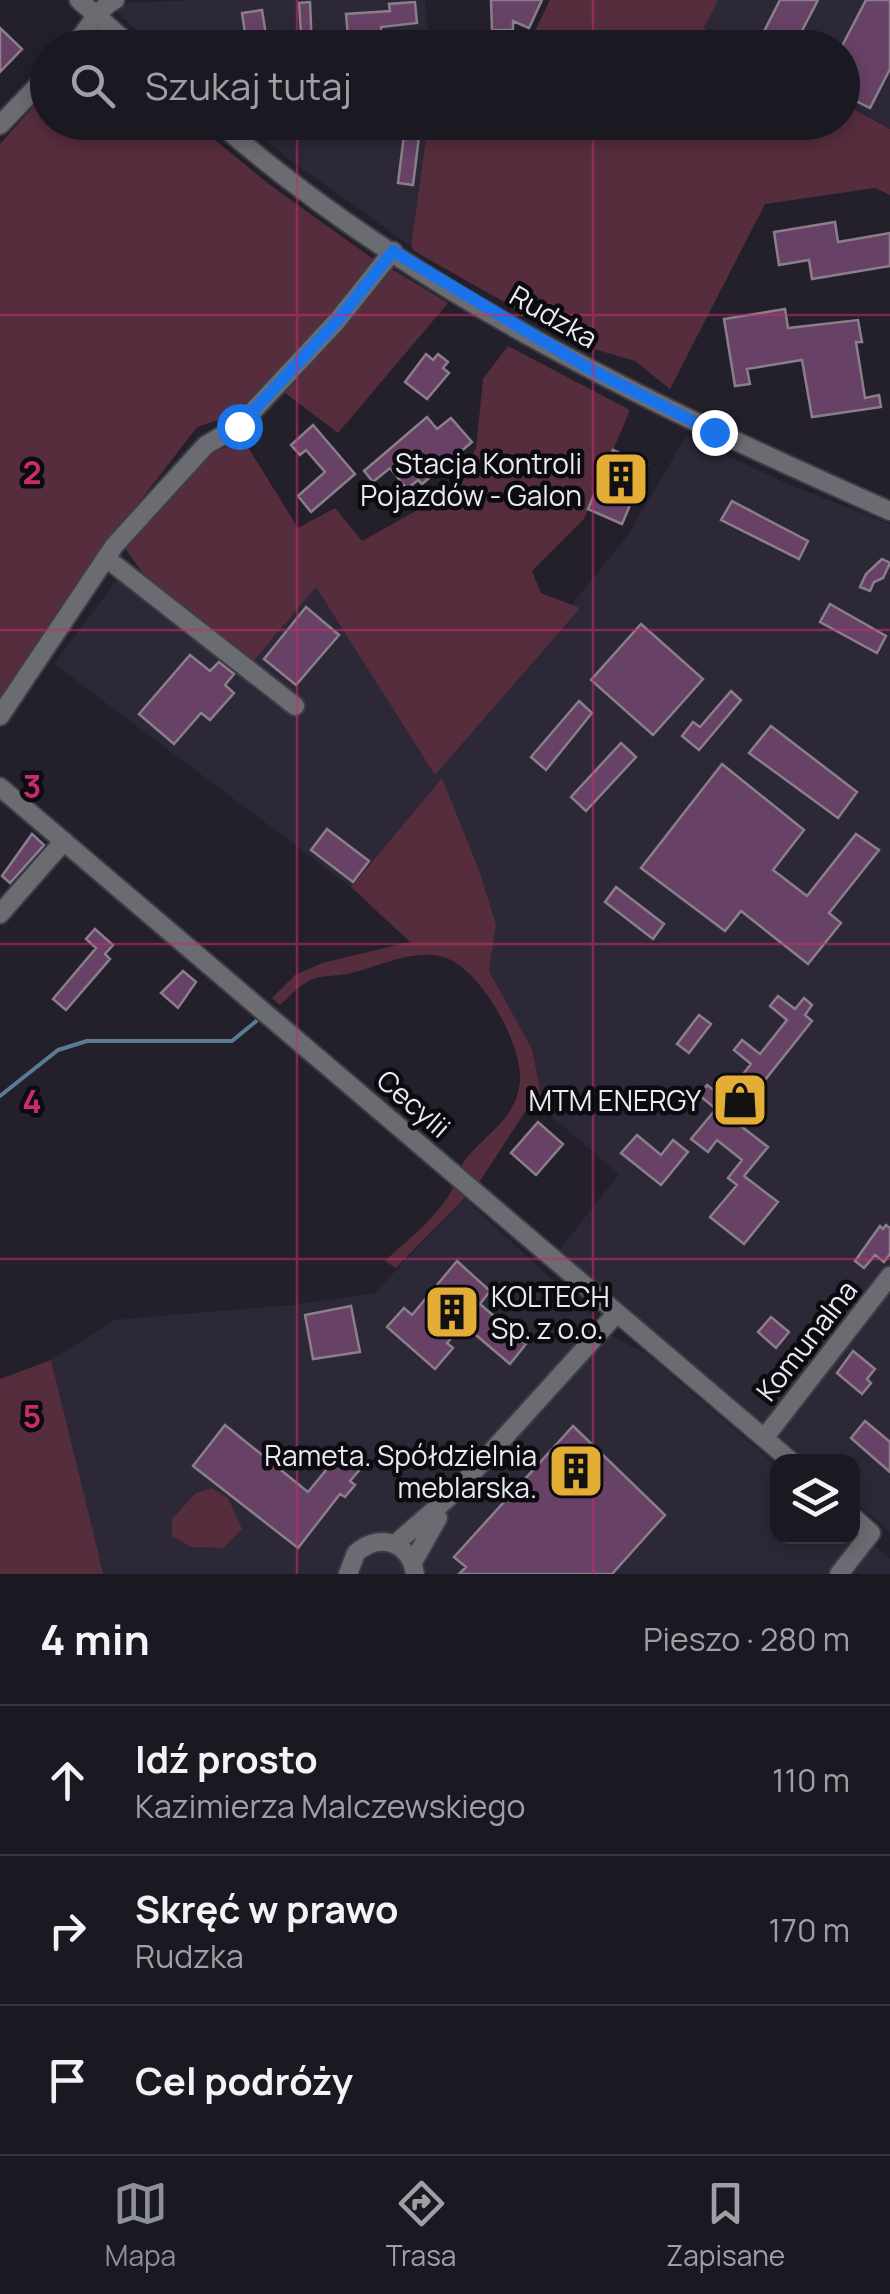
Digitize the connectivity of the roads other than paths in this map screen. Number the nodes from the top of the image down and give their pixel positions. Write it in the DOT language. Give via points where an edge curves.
graph roads {
  1 [pos="80,0"];
  2 [pos="115,0"];
  3 [pos="98,16"];
  4 [pos="87,30"];
  5 [pos="113,30"];
  6 [pos="30,94"];
  7 [pos="0,125"];
  8 [pos="240,140"];
  9 [pos="393,251"];
  10 [pos="890,511"];
  11 [pos="106,558"];
  12 [pos="295,706"];
  13 [pos="0,716"];
  14 [pos="0,787"];
  15 [pos="64,841"];
  16 [pos="0,914"];
  17 [pos="890,1276"];
  18 [pos="617,1313"];
  19 [pos="765,1437"];
  20 [pos="783,1454"];
  21 [pos="455,1492"];
  22 [pos="860,1523"];
  23 [pos="395,1544"];
  24 [pos="414,1568"];
  25 [pos="348,1574"];
  26 [pos="839,1574"];
  1 -- 3 [label="street"];
  2 -- 3 [label="street"];
  3 -- 4 [label="street"];
  3 -- 5 [label="street"];
  6 -- 7 [label="street"];
  8 -- 9 [label="street, Rudzka"];
  9 -- 10 [label="street, Rudzka" via="628,390"];
  9 -- 11 [label="street" via="239,426 206,445"];
  11 -- 12 [label="street"];
  11 -- 13 [label="street"];
  14 -- 15 [label="street, Cecylii"];
  15 -- 16 [label="street"];
  15 -- 18 [label="street, Cecylii"];
  17 -- 19 [label="street, Komunalna"];
  18 -- 19 [label="street, Cecylii"];
  18 -- 21 [label="street"];
  19 -- 20 [label="street, Cecylii"];
  21 -- 23 [label="street"];
  21 -- 24 [label="street" via="419,1547"];
  22 -- 26 [label="street" via="872,1533"];
  23 -- 24 [label="street"];
  23 -- 25 [label="street" via="364,1546"];
}
